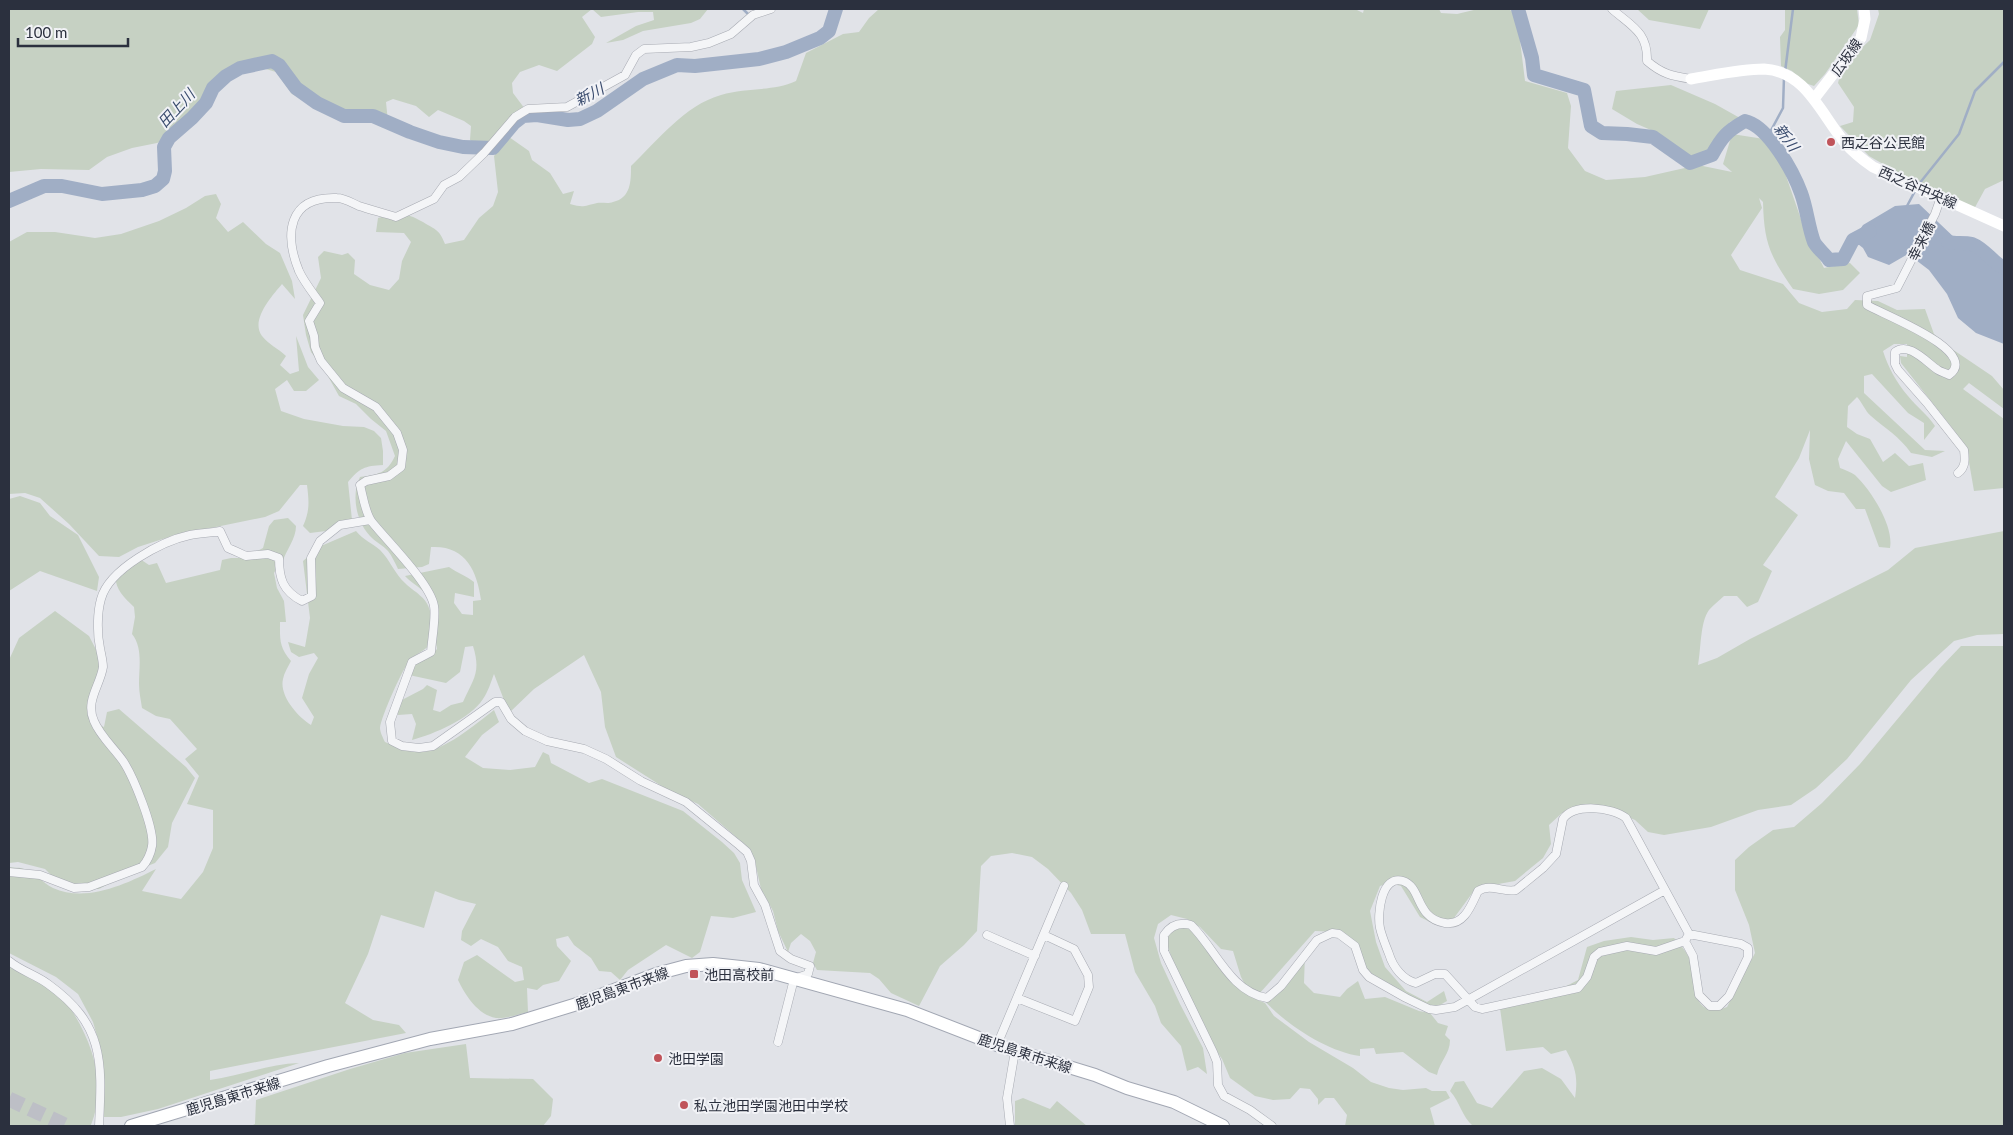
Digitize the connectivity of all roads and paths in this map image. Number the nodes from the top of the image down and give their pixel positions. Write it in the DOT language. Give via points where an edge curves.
graph roads {
  1 [pos="772,9"];
  2 [pos="1612,9"];
  3 [pos="1864,9"];
  4 [pos="1691,79"];
  5 [pos="1814,100"];
  6 [pos="1941,197"];
  7 [pos="2004,226"];
  8 [pos="1958,473"];
  9 [pos="370,520"];
  10 [pos="9,872"];
  11 [pos="1064,886"];
  12 [pos="1664,890"];
  13 [pos="987,935"];
  14 [pos="1044,935"];
  15 [pos="1687,938"];
  16 [pos="1035,956"];
  17 [pos="9,961"];
  18 [pos="794,979"];
  19 [pos="1018,998"];
  20 [pos="1468,1000"];
  21 [pos="778,1042"];
  22 [pos="997,1045"];
  23 [pos="1015,1051"];
  24 [pos="99,1126"];
  25 [pos="131,1126"];
  26 [pos="1010,1126"];
  27 [pos="1223,1126"];
  28 [pos="1272,1126"];
  1 -- 9 [label="street" via="753,15 731,34 709,43 644,49 636,55 625,75 567,107 528,109 515,116 484,153 459,177 444,185 434,199 396,217 339,198 317,200 300,209 291,228 290,239 300,273 320,303 309,321 315,347 321,361 343,388 381,412 397,433 403,450 400,467 389,476 366,481 360,486"];
  2 -- 4 [label="street" via="1642,35 1648,47 1647,61 1658,71"];
  3 -- 5 [label="street, 広坂線" via="1860,38"];
  4 -- 5 [label="street, 西之谷中央線" via="1750,70 1773,71 1797,80"];
  5 -- 6 [label="street, 西之谷中央線" via="1857,155 1873,167"];
  6 -- 7 [label="street, 西之谷中央線"];
  6 -- 8 [label="street, 幸来橋" via="1897,288 1867,296 1867,305 1923,331 1954,358 1955,371 1949,375 1913,352 1905,349 1894,352 1898,370 1928,402 1964,450 1966,460"];
  9 -- 10 [label="street" via="340,525 320,541 311,558 312,596 302,601 289,594 279,574 279,558 235,552 228,548 220,532 189,536 153,550 130,562 110,581 101,598 99,624 103,666 91,701 91,712 94,722 124,763 149,823 152,845 142,866 89,887 74,888 40,875"];
  9 -- 18 [label="street" via="391,543 434,604 432,652 412,662 390,722 392,741 410,747 433,746 495,702 501,702 511,719 525,731 547,741 584,749 686,802 747,852 754,885 765,905 780,951 810,966 808,974"];
  11 -- 14 [label="street"];
  12 -- 15 [label="street"];
  12 -- 20 [label="street"];
  12 -- 20 [label="street" via="1626,818 1601,809 1572,811 1566,815 1556,854 1543,868 1516,890 1482,888 1459,921 1440,922 1428,916 1409,884 1392,882 1378,912 1392,966 1416,984 1435,974 1445,974"];
  13 -- 16 [label="street"];
  14 -- 16 [label="street"];
  14 -- 19 [label="street" via="1074,949 1090,981 1075,1021"];
  15 -- 15 [label="street" via="1698,995 1710,1006 1719,1006 1726,1001 1748,957 1748,948 1741,944"];
  15 -- 20 [label="street" via="1656,951 1627,946 1600,952 1594,957 1582,985 1573,990 1482,1009"];
  16 -- 19 [label="street"];
  17 -- 24 [label="street" via="48,983 86,1020 95,1038 101,1067"];
  18 -- 21 [label="street"];
  18 -- 22 [label="main road, 鹿児島東市来線" via="907,1010"];
  18 -- 25 [label="main road, 鹿児島東市来線" via="734,965 686,966 512,1024 430,1039 347,1061"];
  19 -- 22 [label="street"];
  20 -- 28 [label="street" via="1455,1007 1436,1010 1406,998 1369,977 1363,970 1355,946 1339,934 1332,933 1317,940 1281,986 1267,998 1259,997 1229,973 1191,925 1173,926 1164,935 1164,951 1213,1052 1220,1090 1230,1101"];
  22 -- 23 [label="main road, 鹿児島東市来線"];
  23 -- 26 [label="street" via="1007,1098"];
  23 -- 27 [label="main road, 鹿児島東市来線" via="1174,1102"];
}
